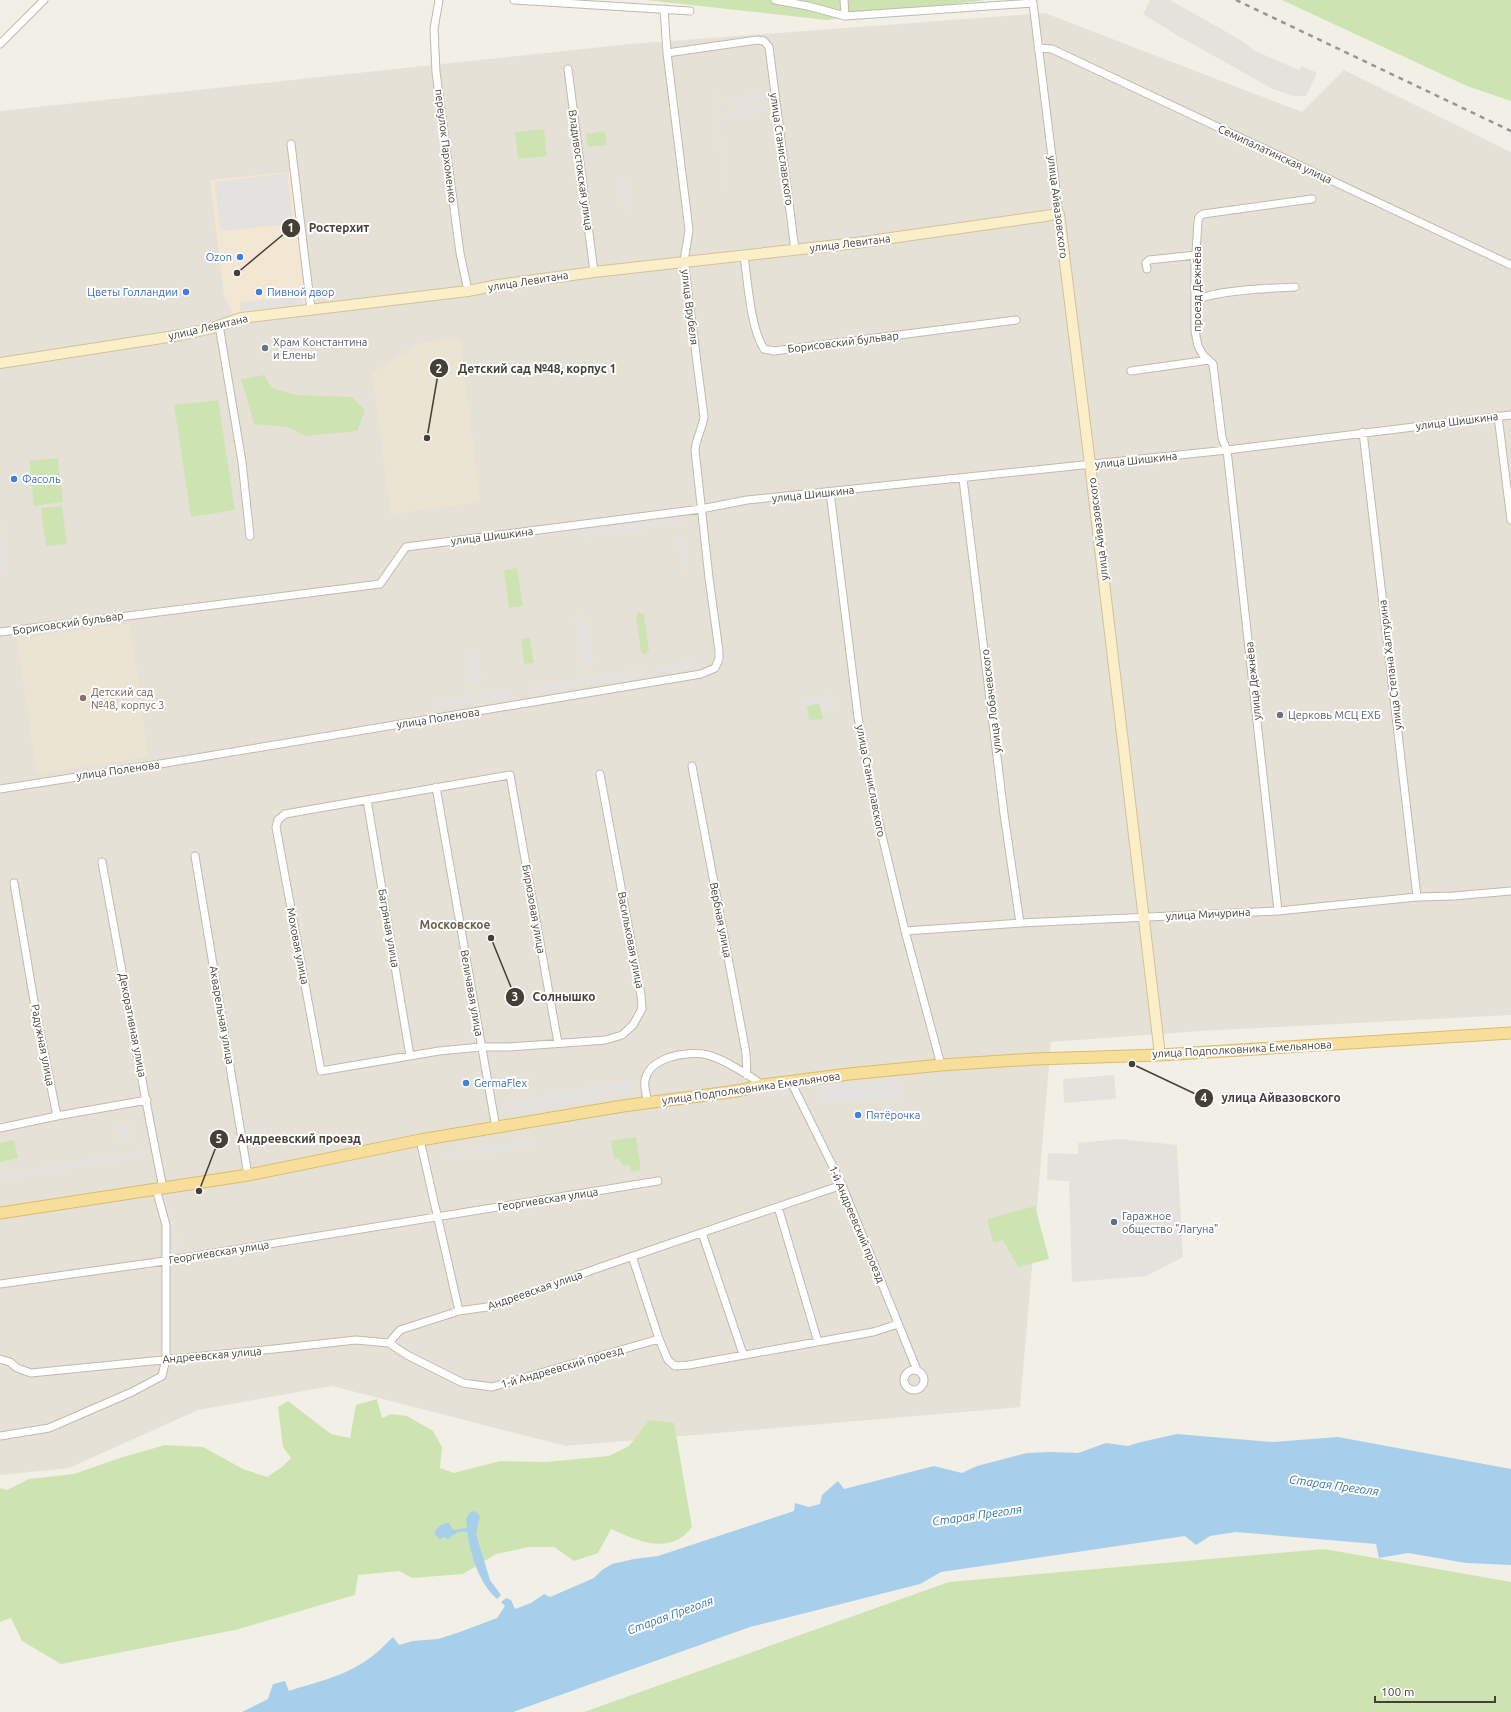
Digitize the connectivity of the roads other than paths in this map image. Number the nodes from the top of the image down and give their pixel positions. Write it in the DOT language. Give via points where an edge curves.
graph roads {
  1 [pos="44,0"];
  2 [pos="439,0"];
  3 [pos="514,0"];
  4 [pos="775,0"];
  5 [pos="844,0"];
  6 [pos="664,9"];
  7 [pos="690,11"];
  8 [pos="845,16"];
  9 [pos="0,44"];
  10 [pos="1038,48"];
  11 [pos="667,53"];
  12 [pos="568,69"];
  13 [pos="291,144"];
  14 [pos="1312,199"];
  15 [pos="1059,214"];
  16 [pos="795,250"];
  17 [pos="1196,255"];
  18 [pos="744,256"];
  19 [pos="684,261"];
  20 [pos="1511,265"];
  21 [pos="1147,269"];
  22 [pos="594,272"];
  23 [pos="1295,287"];
  24 [pos="468,291"];
  25 [pos="1195,301"];
  26 [pos="311,309"];
  27 [pos="1016,320"];
  28 [pos="219,325"];
  29 [pos="1210,360"];
  30 [pos="0,363"];
  31 [pos="1131,371"];
  32 [pos="1511,415"];
  33 [pos="1498,416"];
  34 [pos="1363,432"];
  35 [pos="1227,450"];
  36 [pos="1090,464"];
  37 [pos="963,479"];
  38 [pos="830,492"];
  39 [pos="701,509"];
  40 [pos="1511,520"];
  41 [pos="250,536"];
  42 [pos="136,614"];
  43 [pos="0,632"];
  44 [pos="692,766"];
  45 [pos="600,774"];
  46 [pos="510,775"];
  47 [pos="436,788"];
  48 [pos="0,789"];
  49 [pos="367,800"];
  50 [pos="195,856"];
  51 [pos="102,862"];
  52 [pos="14,883"];
  53 [pos="1511,891"];
  54 [pos="1417,897"];
  55 [pos="1278,911"];
  56 [pos="1144,917"];
  57 [pos="1020,923"];
  58 [pos="905,931"];
  59 [pos="1511,1033"];
  60 [pos="558,1043"];
  61 [pos="481,1047"];
  62 [pos="1160,1055"];
  63 [pos="410,1056"];
  64 [pos="941,1065"];
  65 [pos="747,1075"];
  66 [pos="791,1082"];
  67 [pos="762,1085"];
  68 [pos="147,1100"];
  69 [pos="649,1102"];
  70 [pos="57,1116"];
  71 [pos="0,1128"];
  72 [pos="496,1128"];
  73 [pos="420,1140"];
  74 [pos="248,1175"];
  75 [pos="658,1181"];
  76 [pos="842,1185"];
  77 [pos="160,1189"];
  78 [pos="778,1207"];
  79 [pos="0,1213"];
  80 [pos="438,1218"];
  81 [pos="702,1233"];
  82 [pos="632,1256"];
  83 [pos="165,1261"];
  84 [pos="0,1284"];
  85 [pos="459,1311"];
  86 [pos="898,1324"];
  87 [pos="659,1338"];
  88 [pos="818,1342"];
  89 [pos="389,1343"];
  90 [pos="743,1354"];
  91 [pos="0,1359"];
  92 [pos="166,1359"];
  93 [pos="917,1370"];
  94 [pos="0,1436"];
  1 -- 9 [label="street"];
  2 -- 24 [label="street, переулок Пархоменко" via="434,29 436,72 460,253"];
  3 -- 6 [label="street"];
  4 -- 8 [label="street"];
  5 -- 8 [label="street"];
  6 -- 7 [label="street"];
  6 -- 11 [label="street, улица Врубеля"];
  8 -- 10 [label="street, улица Айвазовского" via="1033,3"];
  10 -- 15 [label="street, улица Айвазовского"];
  10 -- 20 [label="street, Семипалатинская улица" via="1059,53"];
  11 -- 16 [label="street, улица Станиславского" via="758,40 769,47"];
  11 -- 19 [label="street, улица Врубеля" via="689,230"];
  12 -- 22 [label="street, Владивостокская улица"];
  13 -- 26 [label="street"];
  14 -- 17 [label="street, проезд Дежнёва" via="1208,213 1199,217"];
  15 -- 16 [label="street, улица Левитана"];
  15 -- 36 [label="street, улица Айвазовского"];
  16 -- 18 [label="street, улица Левитана"];
  17 -- 21 [label="street" via="1149,260 1146,263"];
  17 -- 25 [label="street, проезд Дежнёва"];
  18 -- 19 [label="street, улица Левитана"];
  18 -- 27 [label="street, Борисовский бульвар" via="754,320 759,341 764,349 774,351"];
  19 -- 22 [label="street, улица Левитана"];
  19 -- 39 [label="street, улица Врубеля" via="704,417 695,442"];
  22 -- 24 [label="street, улица Левитана"];
  23 -- 25 [label="street" via="1219,294 1201,297"];
  24 -- 26 [label="street, улица Левитана"];
  25 -- 29 [label="street, проезд Дежнёва" via="1198,346 1203,355"];
  26 -- 28 [label="street, улица Левитана" via="241,318"];
  28 -- 30 [label="street, улица Левитана" via="181,335"];
  28 -- 41 [label="street" via="242,462"];
  29 -- 31 [label="street"];
  29 -- 35 [label="street, проезд Дежнёва" via="1213,364 1222,438"];
  32 -- 33 [label="street, улица Шишкина"];
  33 -- 34 [label="street, улица Шишкина"];
  33 -- 40 [label="street"];
  34 -- 35 [label="street, улица Шишкина"];
  34 -- 54 [label="street, улица Степана Халтурина"];
  35 -- 36 [label="street, улица Шишкина"];
  35 -- 55 [label="street, улица Дежнёва"];
  36 -- 37 [label="street, улица Шишкина"];
  36 -- 56 [label="street, улица Айвазовского"];
  37 -- 38 [label="street, улица Шишкина"];
  37 -- 57 [label="street, улица Лобачевского"];
  38 -- 39 [label="street, улица Шишкина" via="747,500"];
  38 -- 58 [label="street, улица Станиславского" via="858,717 871,790"];
  39 -- 42 [label="street, улица Шишкина" via="406,547 380,584"];
  39 -- 48 [label="street, улица Поленова" via="719,659 715,668 706,673"];
  42 -- 43 [label="street, Борисовский бульвар"];
  44 -- 65 [label="street, Вербная улица" via="746,1052"];
  45 -- 60 [label="street, Васильковая улица" via="642,995 642,1009 633,1025 622,1035 606,1040"];
  46 -- 47 [label="street, Моховая улица"];
  46 -- 60 [label="street, Бирюзовая улица"];
  47 -- 49 [label="street, Моховая улица"];
  47 -- 61 [label="street, Величавая улица"];
  49 -- 63 [label="street, Багряная улица"];
  49 -- 63 [label="street, Моховая улица" via="285,814 278,820 276,827 321,1071"];
  50 -- 74 [label="street, Акварельная улица"];
  51 -- 68 [label="street, Декоративная улица"];
  52 -- 70 [label="street, Радужная улица"];
  53 -- 54 [label="street, улица Мичурина"];
  54 -- 55 [label="street, улица Мичурина"];
  55 -- 56 [label="street, улица Мичурина"];
  56 -- 57 [label="street, улица Мичурина"];
  56 -- 62 [label="street, улица Айвазовского"];
  57 -- 58 [label="street, улица Мичурина"];
  58 -- 64 [label="street, улица Станиславского"];
  59 -- 62 [label="main road, улица Подполковника Емельянова"];
  60 -- 61 [label="street, Моховая улица"];
  61 -- 63 [label="street, Моховая улица"];
  61 -- 72 [label="street, Величавая улица"];
  62 -- 64 [label="main road, улица Подполковника Емельянова"];
  64 -- 66 [label="main road, улица Подполковника Емельянова"];
  65 -- 67 [label="street"];
  65 -- 69 [label="street" via="709,1055 672,1057 656,1062 648,1070 645,1083"];
  66 -- 67 [label="main road, улица Подполковника Емельянова"];
  66 -- 76 [label="street, 1-й Андреевский проезд"];
  67 -- 69 [label="main road, улица Подполковника Емельянова" via="737,1091"];
  68 -- 70 [label="street"];
  68 -- 77 [label="street, Декоративная улица"];
  69 -- 72 [label="main road, улица Подполковника Емельянова"];
  70 -- 71 [label="street"];
  72 -- 73 [label="main road, улица Подполковника Емельянова"];
  73 -- 74 [label="main road, улица Подполковника Емельянова"];
  73 -- 80 [label="street"];
  74 -- 77 [label="main road, улица Подполковника Емельянова"];
  75 -- 80 [label="street, Георгиевская улица"];
  76 -- 78 [label="street, Андреевская улица"];
  76 -- 86 [label="street, 1-й Андреевский проезд"];
  77 -- 79 [label="main road, улица Подполковника Емельянова"];
  77 -- 83 [label="street, Декоративная улица" via="166,1225"];
  78 -- 81 [label="street, Андреевская улица"];
  78 -- 88 [label="street"];
  80 -- 83 [label="street, Георгиевская улица"];
  80 -- 85 [label="street"];
  81 -- 82 [label="street, Андреевская улица"];
  81 -- 90 [label="street"];
  82 -- 85 [label="street, Андреевская улица" via="494,1306"];
  82 -- 87 [label="street"];
  83 -- 84 [label="street, Георгиевская улица"];
  83 -- 92 [label="street, Декоративная улица"];
  85 -- 89 [label="street, Андреевская улица" via="400,1330"];
  86 -- 88 [label="street" via="873,1332"];
  86 -- 93 [label="street, 1-й Андреевский проезд"];
  87 -- 89 [label="street, 1-й Андреевский проезд" via="492,1387 464,1383 407,1355"];
  87 -- 90 [label="street" via="668,1360 675,1366"];
  88 -- 90 [label="street"];
  89 -- 92 [label="street, Андреевская улица" via="356,1340"];
  91 -- 92 [label="street, Андреевская улица" via="31,1373"];
  92 -- 94 [label="street, Декоративная улица" via="162,1376 132,1392 49,1428"];
}
